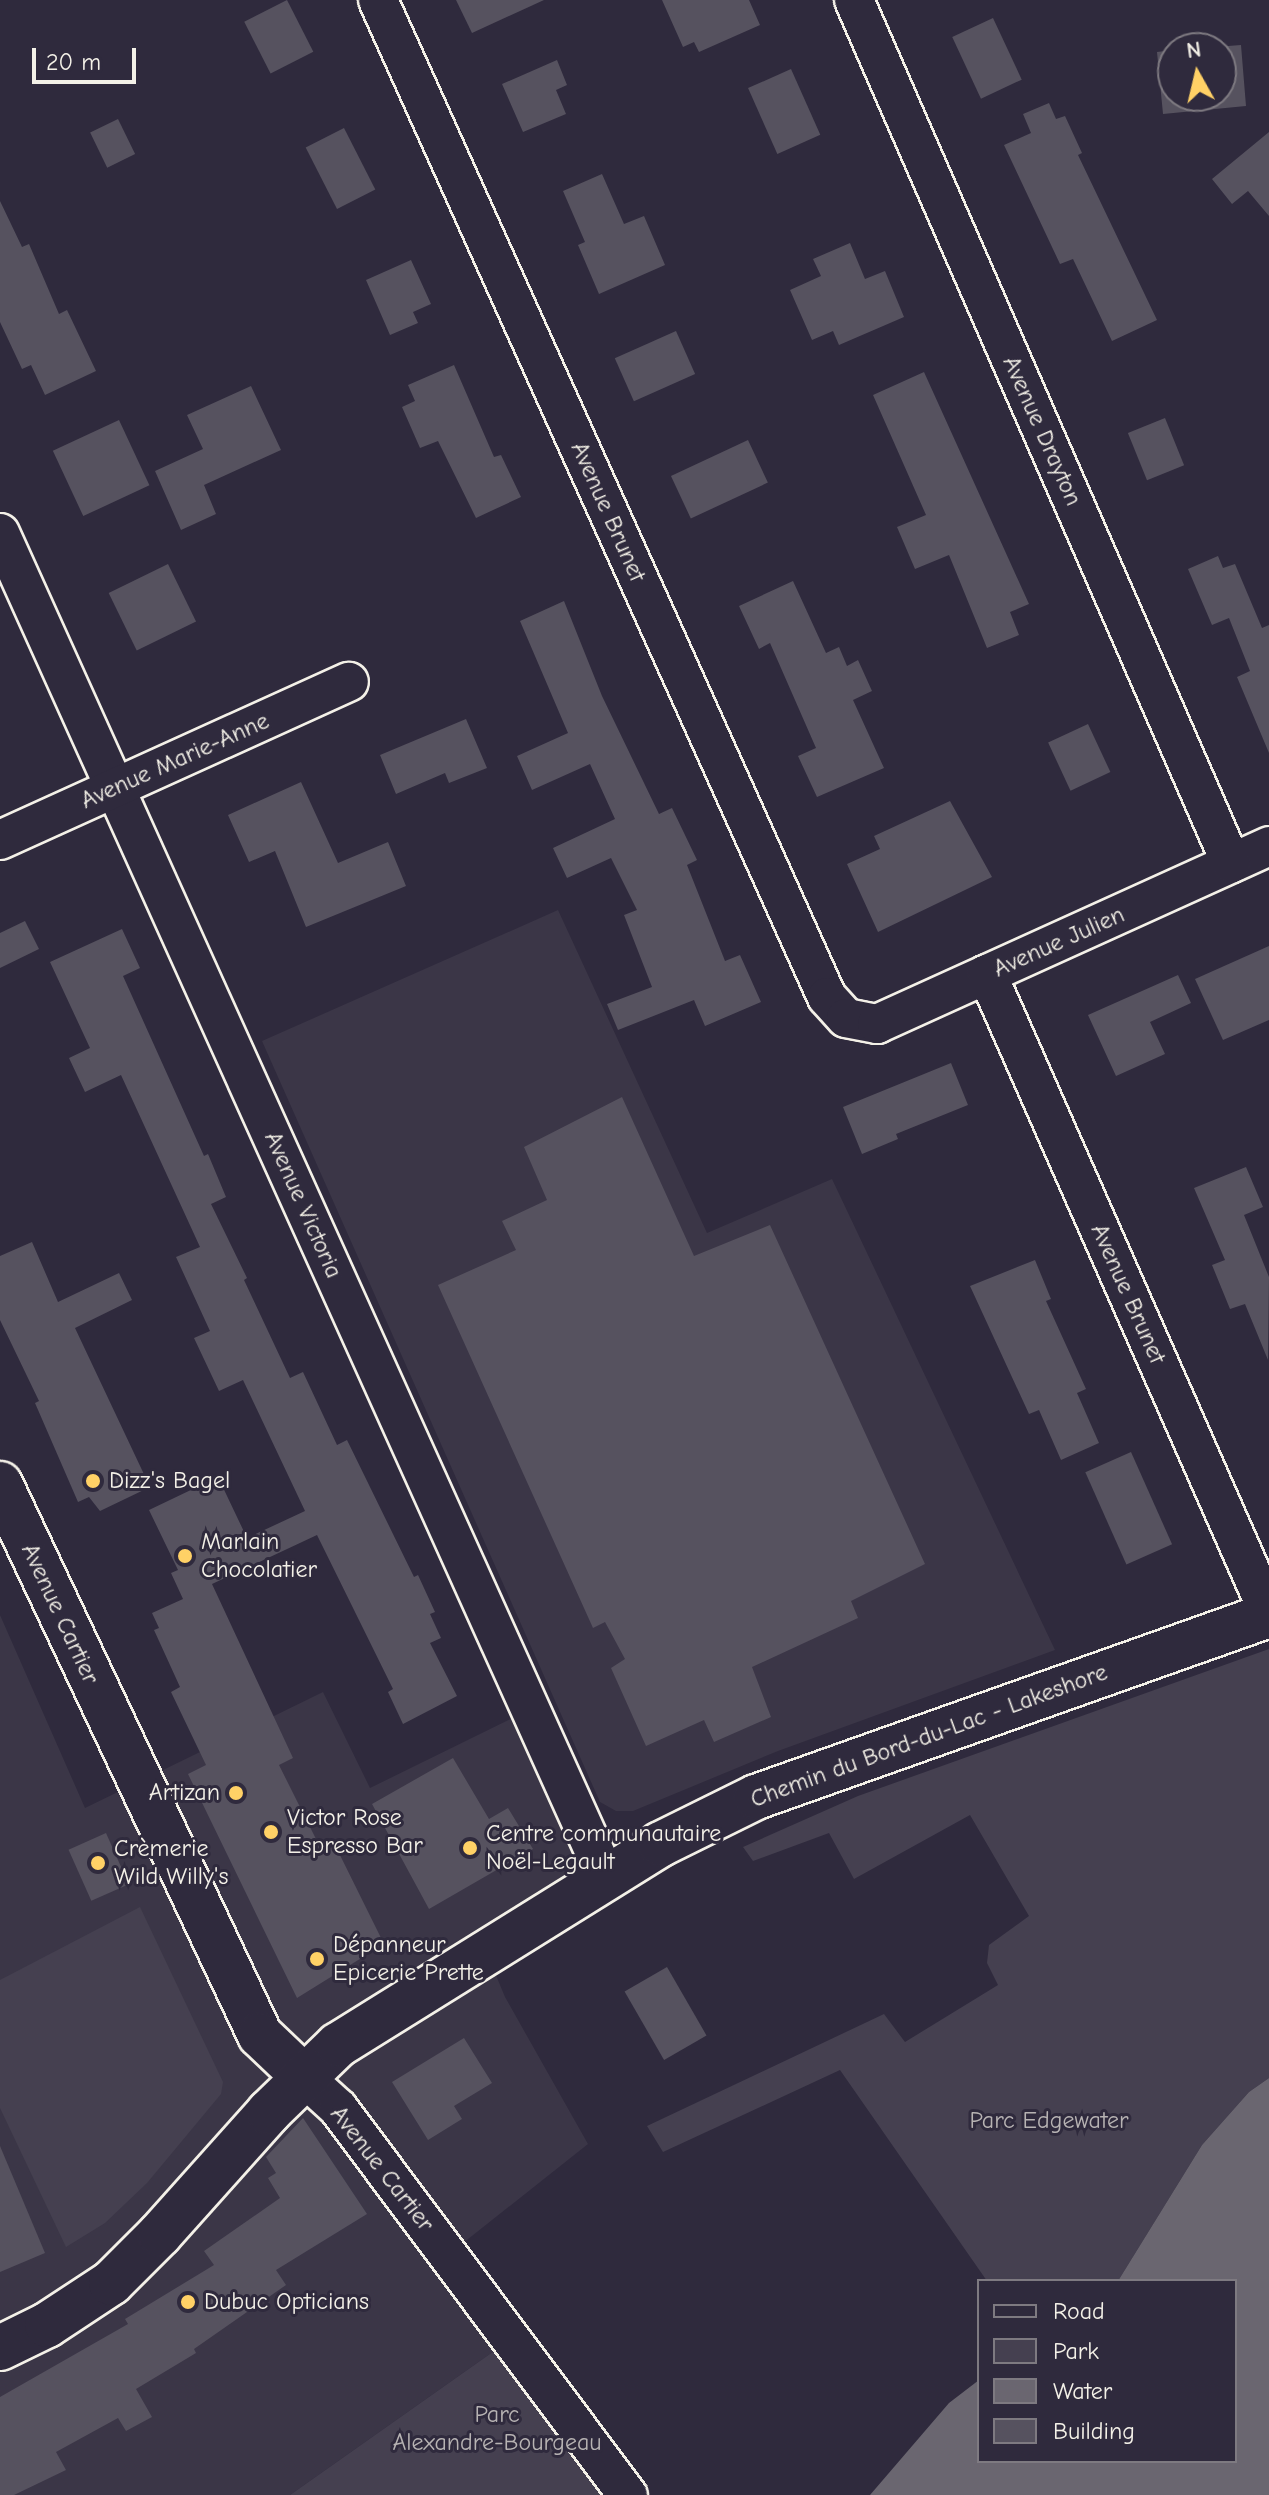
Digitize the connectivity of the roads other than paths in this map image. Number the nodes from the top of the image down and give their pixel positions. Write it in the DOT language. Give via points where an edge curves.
graph roads {
  1 [pos="378,0"];
  2 [pos="854,0"];
  3 [pos="0,533"];
  4 [pos="349,682"];
  5 [pos="115,788"];
  6 [pos="0,840"];
  7 [pos="1269,846"];
  8 [pos="1231,863"];
  9 [pos="987,974"];
  10 [pos="846,1018"];
  11 [pos="0,1484"];
  12 [pos="1269,1614"];
  13 [pos="606,1877"];
  14 [pos="303,2076"];
  15 [pos="0,2348"];
  16 [pos="628,2495"];
  1 -- 10 [label="street, Avenue Brunet" via="827,997"];
  2 -- 8 [label="street, Avenue Drayton"];
  3 -- 5 [label="street, Avenue Victoria"];
  4 -- 5 [label="street, Avenue Marie-Anne"];
  5 -- 6 [label="street, Avenue Marie-Anne"];
  5 -- 13 [label="street, Avenue Victoria"];
  7 -- 8 [label="street, Avenue Julien"];
  8 -- 9 [label="street, Avenue Julien"];
  9 -- 10 [label="street, Avenue Julien" via="877,1024"];
  9 -- 12 [label="street, Avenue Brunet"];
  11 -- 14 [label="street, Avenue Cartier" via="260,2035"];
  12 -- 13 [label="street, Chemin du Bord-du-Lac - Lakeshore" via="756,1797"];
  13 -- 14 [label="street, Chemin du Bord-du-Lac - Lakeshore" via="338,2045"];
  14 -- 15 [label="street, Chemin du Bord-du-Lac - Lakeshore" via="111,2283"];
  14 -- 16 [label="street, Avenue Cartier" via="338,2108"];
}
